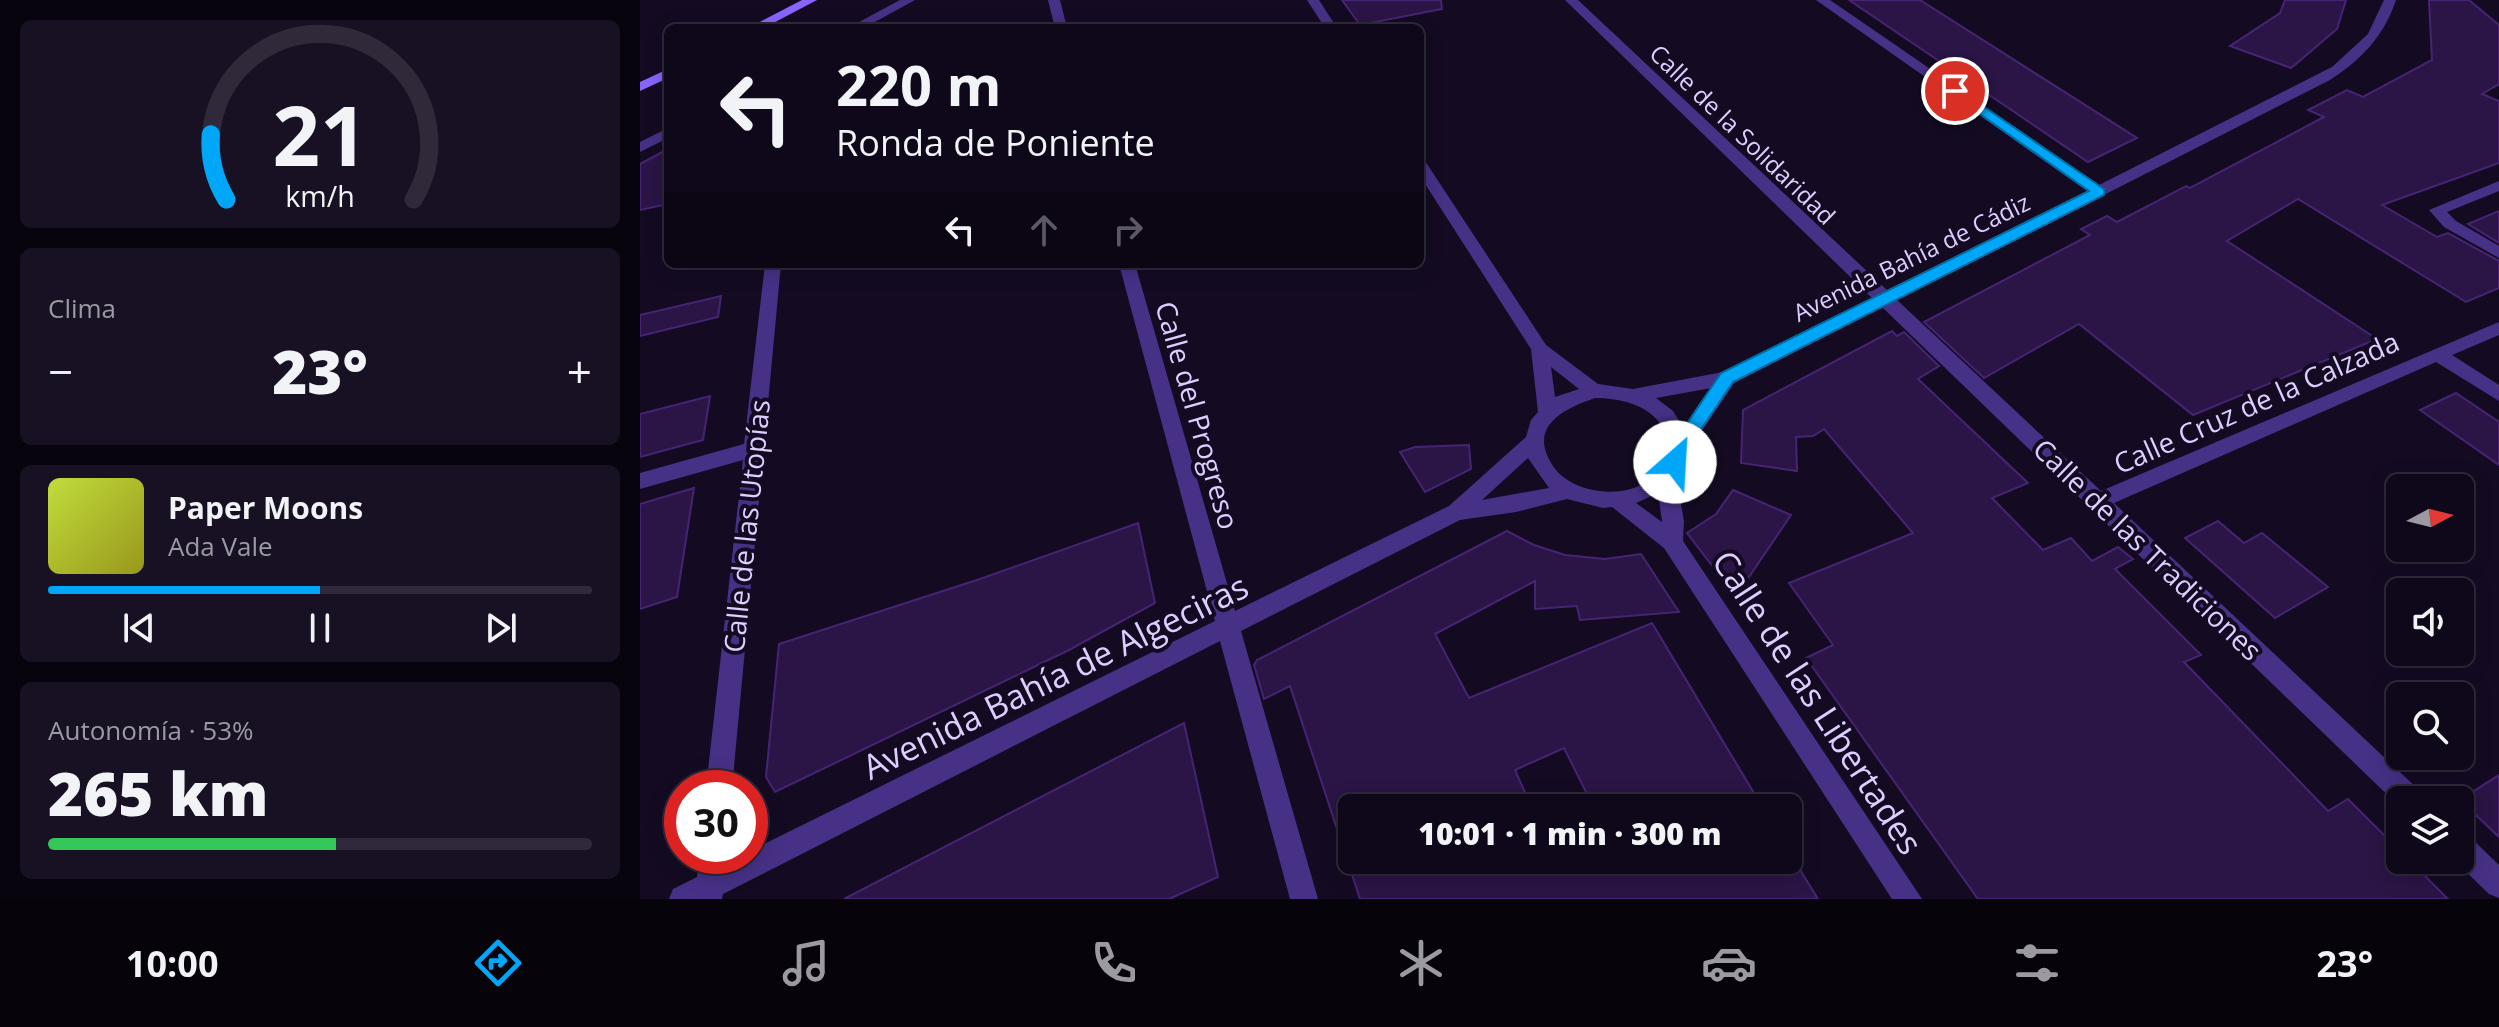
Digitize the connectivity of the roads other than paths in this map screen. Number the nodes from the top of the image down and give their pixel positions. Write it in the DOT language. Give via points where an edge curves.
graph roads {
  1 [pos="811,0"];
  2 [pos="909,0"];
  3 [pos="1054,0"];
  4 [pos="1313,0"];
  5 [pos="1571,0"];
  6 [pos="1822,0"];
  7 [pos="2390,0"];
  8 [pos="762,24"];
  9 [pos="862,24"];
  10 [pos="1060,24"];
  11 [pos="1328,24"];
  12 [pos="664,75"];
  13 [pos="640,87"];
  14 [pos="664,134"];
  15 [pos="640,148"];
  16 [pos="1424,170"];
  17 [pos="2499,186"];
  18 [pos="2099,192"];
  19 [pos="2499,253"];
  20 [pos="773,268"];
  21 [pos="1128,268"];
  22 [pos="1885,299"];
  23 [pos="2499,328"];
  24 [pos="1540,349"];
  25 [pos="2437,354"];
  26 [pos="1727,378"];
  27 [pos="1594,391"];
  28 [pos="2499,394"];
  29 [pos="1634,395"];
  30 [pos="1547,411"];
  31 [pos="1532,442"];
  32 [pos="754,449"];
  33 [pos="1679,449"];
  34 [pos="1666,477"];
  35 [pos="640,481"];
  36 [pos="1568,491"];
  37 [pos="1617,499"];
  38 [pos="2098,501"];
  39 [pos="1456,512"];
  40 [pos="1672,542"];
  41 [pos="1228,628"];
  42 [pos="721,770"];
  43 [pos="2396,786"];
  44 [pos="2474,860"];
  45 [pos="2499,884"];
  46 [pos="709,892"];
  47 [pos="683,899"];
  48 [pos="1304,899"];
  49 [pos="1908,899"];
  1 -- 8 [label="main road"];
  2 -- 9 [label="street"];
  3 -- 10 [label="street"];
  4 -- 11 [label="street"];
  5 -- 22 [label="street, Calle de la Solidaridad"];
  6 -- 18 [label="street"];
  7 -- 18 [label="street, Avenida Bahía de Cádiz" via="2377,33 2355,59"];
  12 -- 13 [label="main road"];
  14 -- 15 [label="street"];
  16 -- 24 [label="street"];
  17 -- 19 [label="street" via="2437,210 2450,224"];
  18 -- 22 [label="street, Avenida Bahía de Cádiz"];
  20 -- 32 [label="street, Calle de las Utopías"];
  21 -- 41 [label="street, Calle del Progreso"];
  22 -- 26 [label="street, Avenida Bahía de Cádiz"];
  22 -- 38 [label="street, Calle de las Tradiciones"];
  23 -- 25 [label="street, Calle Cruz de la Calzada"];
  24 -- 27 [label="street"];
  24 -- 30 [label="street"];
  25 -- 28 [label="street, Calle Cruz de la Calzada"];
  25 -- 38 [label="street, Calle Cruz de la Calzada"];
  26 -- 29 [label="street, Avenida Bahía de Cádiz"];
  26 -- 33 [label="street, Avenida Bahía de Cádiz"];
  27 -- 29 [label="street"];
  27 -- 30 [label="street" via="1562,400"];
  29 -- 33 [label="street" via="1668,417"];
  30 -- 31 [label="street"];
  31 -- 36 [label="street" via="1547,477"];
  31 -- 39 [label="street, Avenida Bahía de Algeciras"];
  32 -- 35 [label="street"];
  32 -- 42 [label="street, Calle de las Utopías"];
  33 -- 34 [label="street"];
  34 -- 37 [label="street" via="1650,489"];
  34 -- 40 [label="street, Calle de las Libertades"];
  36 -- 37 [label="street"];
  36 -- 39 [label="street, Avenida Bahía de Algeciras"];
  37 -- 40 [label="street, Calle de las Libertades"];
  38 -- 43 [label="street, Calle de las Tradiciones"];
  39 -- 41 [label="street, Avenida Bahía de Algeciras"];
  40 -- 49 [label="street, Calle de las Libertades"];
  41 -- 46 [label="street, Avenida Bahía de Algeciras"];
  41 -- 48 [label="street, Calle del Progreso"];
  44 -- 45 [label="street"];
  46 -- 47 [label="street, Avenida Bahía de Algeciras"];
}
